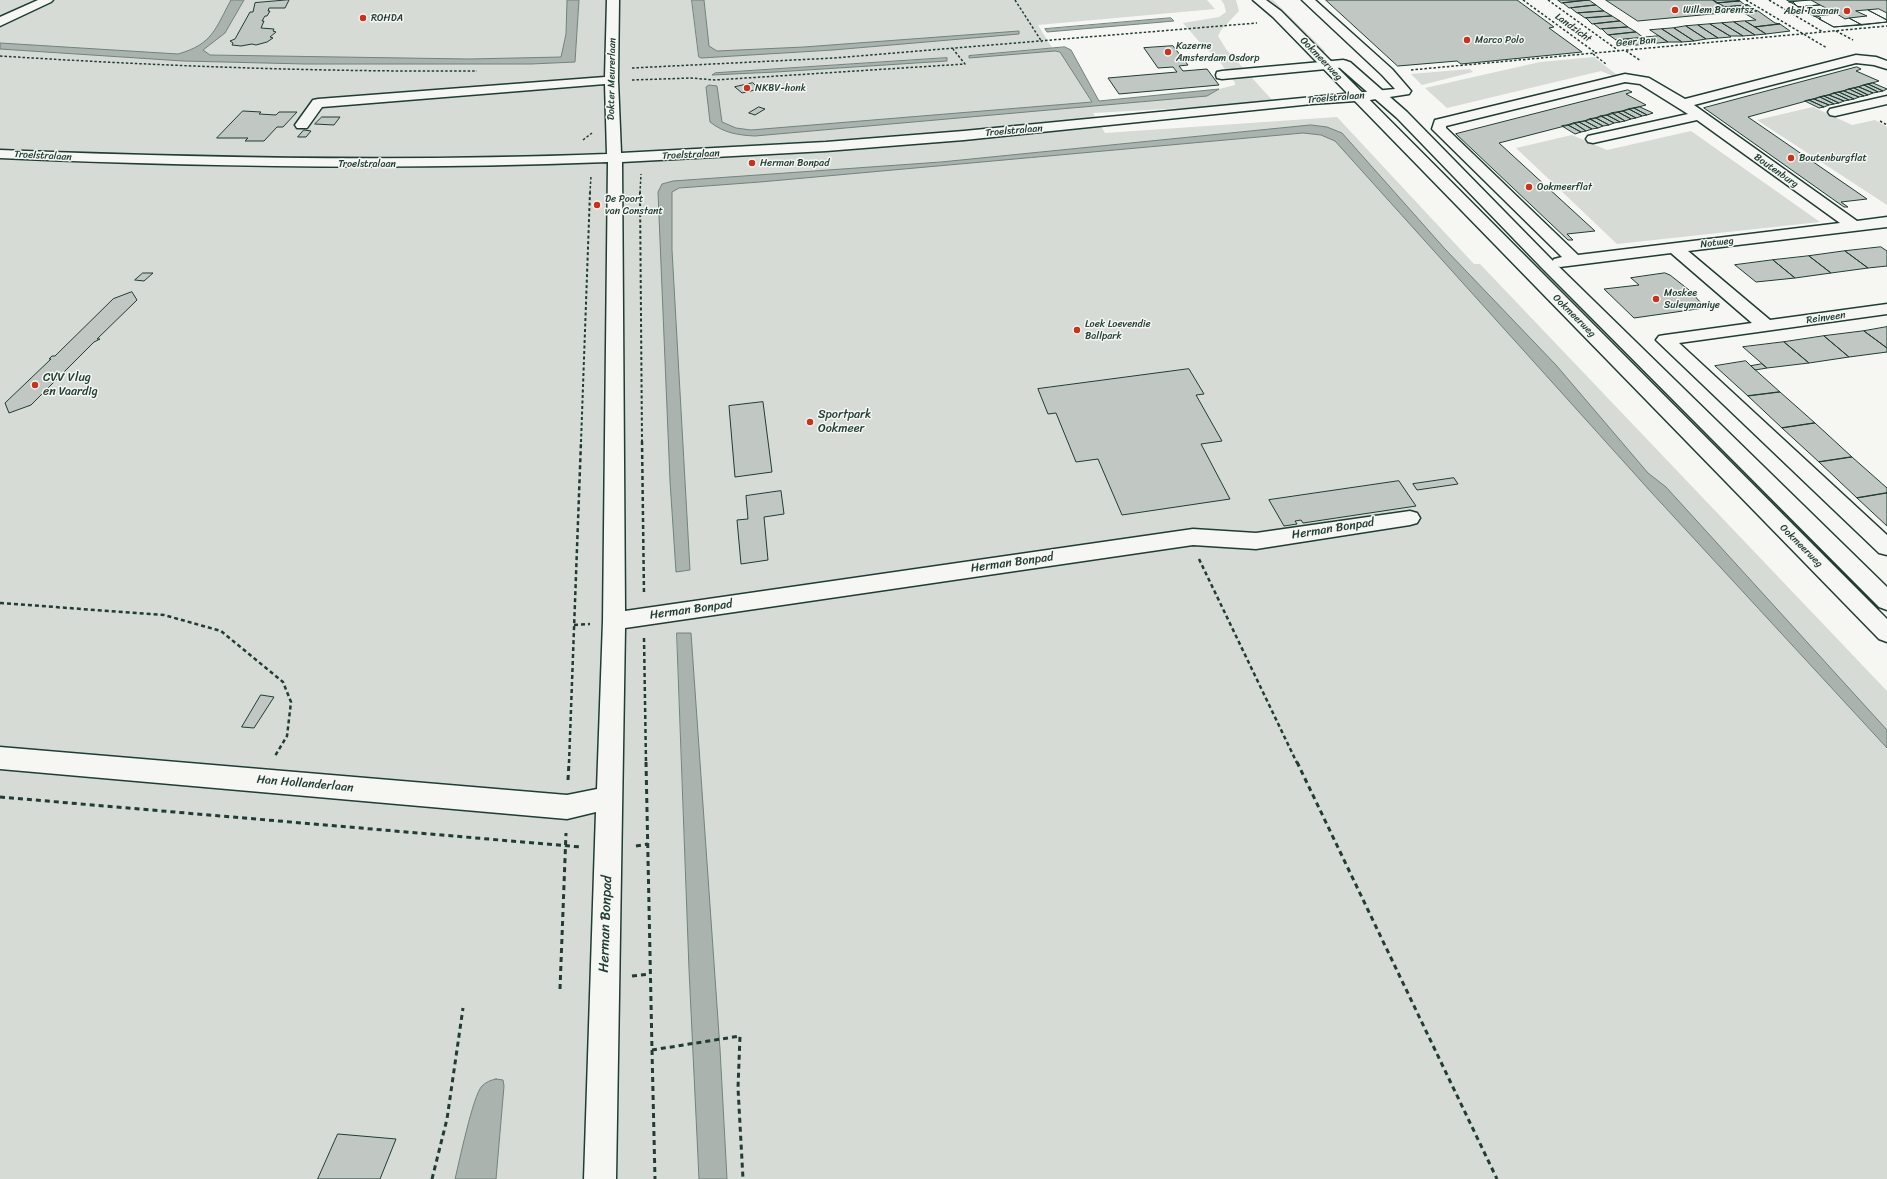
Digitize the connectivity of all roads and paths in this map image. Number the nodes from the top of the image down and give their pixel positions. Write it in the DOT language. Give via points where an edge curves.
graph roads {
  1 [pos="47,0"];
  2 [pos="613,0"];
  3 [pos="1015,0"];
  4 [pos="1259,0"];
  5 [pos="1308,0"];
  6 [pos="1522,0"];
  7 [pos="1548,0"];
  8 [pos="1746,0"];
  9 [pos="1769,0"];
  10 [pos="0,22"];
  11 [pos="1260,23"];
  12 [pos="1887,26"];
  13 [pos="1824,32"];
  14 [pos="1803,34"];
  15 [pos="1319,40"];
  16 [pos="1042,42"];
  17 [pos="953,49"];
  18 [pos="1619,51"];
  19 [pos="1597,53"];
  20 [pos="0,56"];
  21 [pos="1343,64"];
  22 [pos="1328,65"];
  23 [pos="1887,65"];
  24 [pos="627,69"];
  25 [pos="479,71"];
  26 [pos="1386,72"];
  27 [pos="611,75"];
  28 [pos="1222,76"];
  29 [pos="1380,95"];
  30 [pos="1357,96"];
  31 [pos="1887,100"];
  32 [pos="1683,104"];
  33 [pos="1835,112"];
  34 [pos="1698,116"];
  35 [pos="302,125"];
  36 [pos="1593,139"];
  37 [pos="0,154"];
  38 [pos="615,158"];
  39 [pos="591,169"];
  40 [pos="1887,222"];
  41 [pos="1854,226"];
  42 [pos="1675,248"];
  43 [pos="1574,260"];
  44 [pos="1547,264"];
  45 [pos="1887,309"];
  46 [pos="1766,326"];
  47 [pos="1410,518"];
  48 [pos="1188,538"];
  49 [pos="1887,548"];
  50 [pos="1887,601"];
  51 [pos="0,603"];
  52 [pos="614,622"];
  53 [pos="1887,633"];
  54 [pos="0,758"];
  55 [pos="261,781"];
  56 [pos="0,797"];
  57 [pos="610,798"];
  58 [pos="567,807"];
  59 [pos="565,846"];
  60 [pos="608,850"];
  61 [pos="560,989"];
  62 [pos="463,1008"];
  63 [pos="686,1043"];
  64 [pos="652,1050"];
  65 [pos="432,1179"];
  66 [pos="600,1179"];
  67 [pos="654,1179"];
  68 [pos="743,1179"];
  69 [pos="1497,1179"];
  1 -- 10 [label="street"];
  2 -- 27 [label="street, Dokter Meurerlaan"];
  3 -- 16 [label="path"];
  4 -- 22 [label="street, Ookmeerweg" via="1277,14"];
  5 -- 26 [label="street"];
  6 -- 19 [label="path, Landzicht"];
  7 -- 18 [label="path, Landzicht"];
  8 -- 14 [label="path"];
  9 -- 13 [label="path"];
  11 -- 16 [label="path"];
  12 -- 13 [label="path, Geer Ban"];
  13 -- 14 [label="path, Geer Ban"];
  14 -- 18 [label="path, Geer Ban"];
  15 -- 21 [label="street, Ookmeerweg"];
  16 -- 17 [label="path"];
  17 -- 24 [label="path"];
  17 -- 24 [label="path" via="965,64 715,80 629,80"];
  18 -- 19 [label="path, Geer Ban"];
  19 -- 26 [label="path, Geer Ban"];
  20 -- 25 [label="path" via="112,64 291,70"];
  21 -- 22 [label="street"];
  21 -- 29 [label="street, Ookmeerweg"];
  22 -- 28 [label="street"];
  22 -- 30 [label="street, Ookmeerweg"];
  23 -- 32 [label="street" via="1856,59"];
  24 -- 27 [label="path"];
  26 -- 29 [label="street" via="1404,91"];
  27 -- 35 [label="street" via="318,103"];
  27 -- 38 [label="street, Dokter Meurerlaan" via="612,144"];
  29 -- 30 [label="street, Troelstralaan"];
  29 -- 44 [label="street, Ookmeerweg"];
  30 -- 38 [label="street, Troelstralaan" via="1005,133 764,151"];
  30 -- 53 [label="street, Ookmeerweg"];
  31 -- 33 [label="street"];
  32 -- 34 [label="street, Boutenburg"];
  32 -- 43 [label="street, Boutenburg" via="1644,81 1625,78 1440,123 1439,129"];
  34 -- 36 [label="street"];
  34 -- 41 [label="street, Boutenburg"];
  37 -- 38 [label="street, Troelstralaan" via="281,164 458,164"];
  38 -- 52 [label="street, Herman Bonpad"];
  39 -- 58 [label="path"];
  40 -- 41 [label="street, Notweg"];
  41 -- 42 [label="street, Notweg"];
  42 -- 43 [label="street, Notweg"];
  42 -- 46 [label="street"];
  43 -- 44 [label="street, Notweg"];
  44 -- 50 [label="street, Ookmeerweg"];
  45 -- 46 [label="street, Reinveen"];
  46 -- 49 [label="street, Reinveen" via="1665,340"];
  47 -- 48 [label="street, Herman Bonpad" via="1256,541"];
  48 -- 52 [label="street, Herman Bonpad"];
  48 -- 69 [label="path"];
  51 -- 55 [label="path" via="164,615 221,631 283,682 291,702 287,736"];
  52 -- 57 [label="street, Herman Bonpad"];
  54 -- 55 [label="street, Han Hollanderlaan"];
  55 -- 58 [label="street, Han Hollanderlaan"];
  56 -- 59 [label="path"];
  57 -- 58 [label="street, Han Hollanderlaan"];
  57 -- 60 [label="street, Herman Bonpad"];
  58 -- 59 [label="path"];
  59 -- 60 [label="path"];
  59 -- 61 [label="path"];
  60 -- 66 [label="street, Herman Bonpad"];
  62 -- 65 [label="path" via="447,1119"];
  63 -- 68 [label="path" via="740,1036 738,1088"];
  64 -- 67 [label="path"];
}
